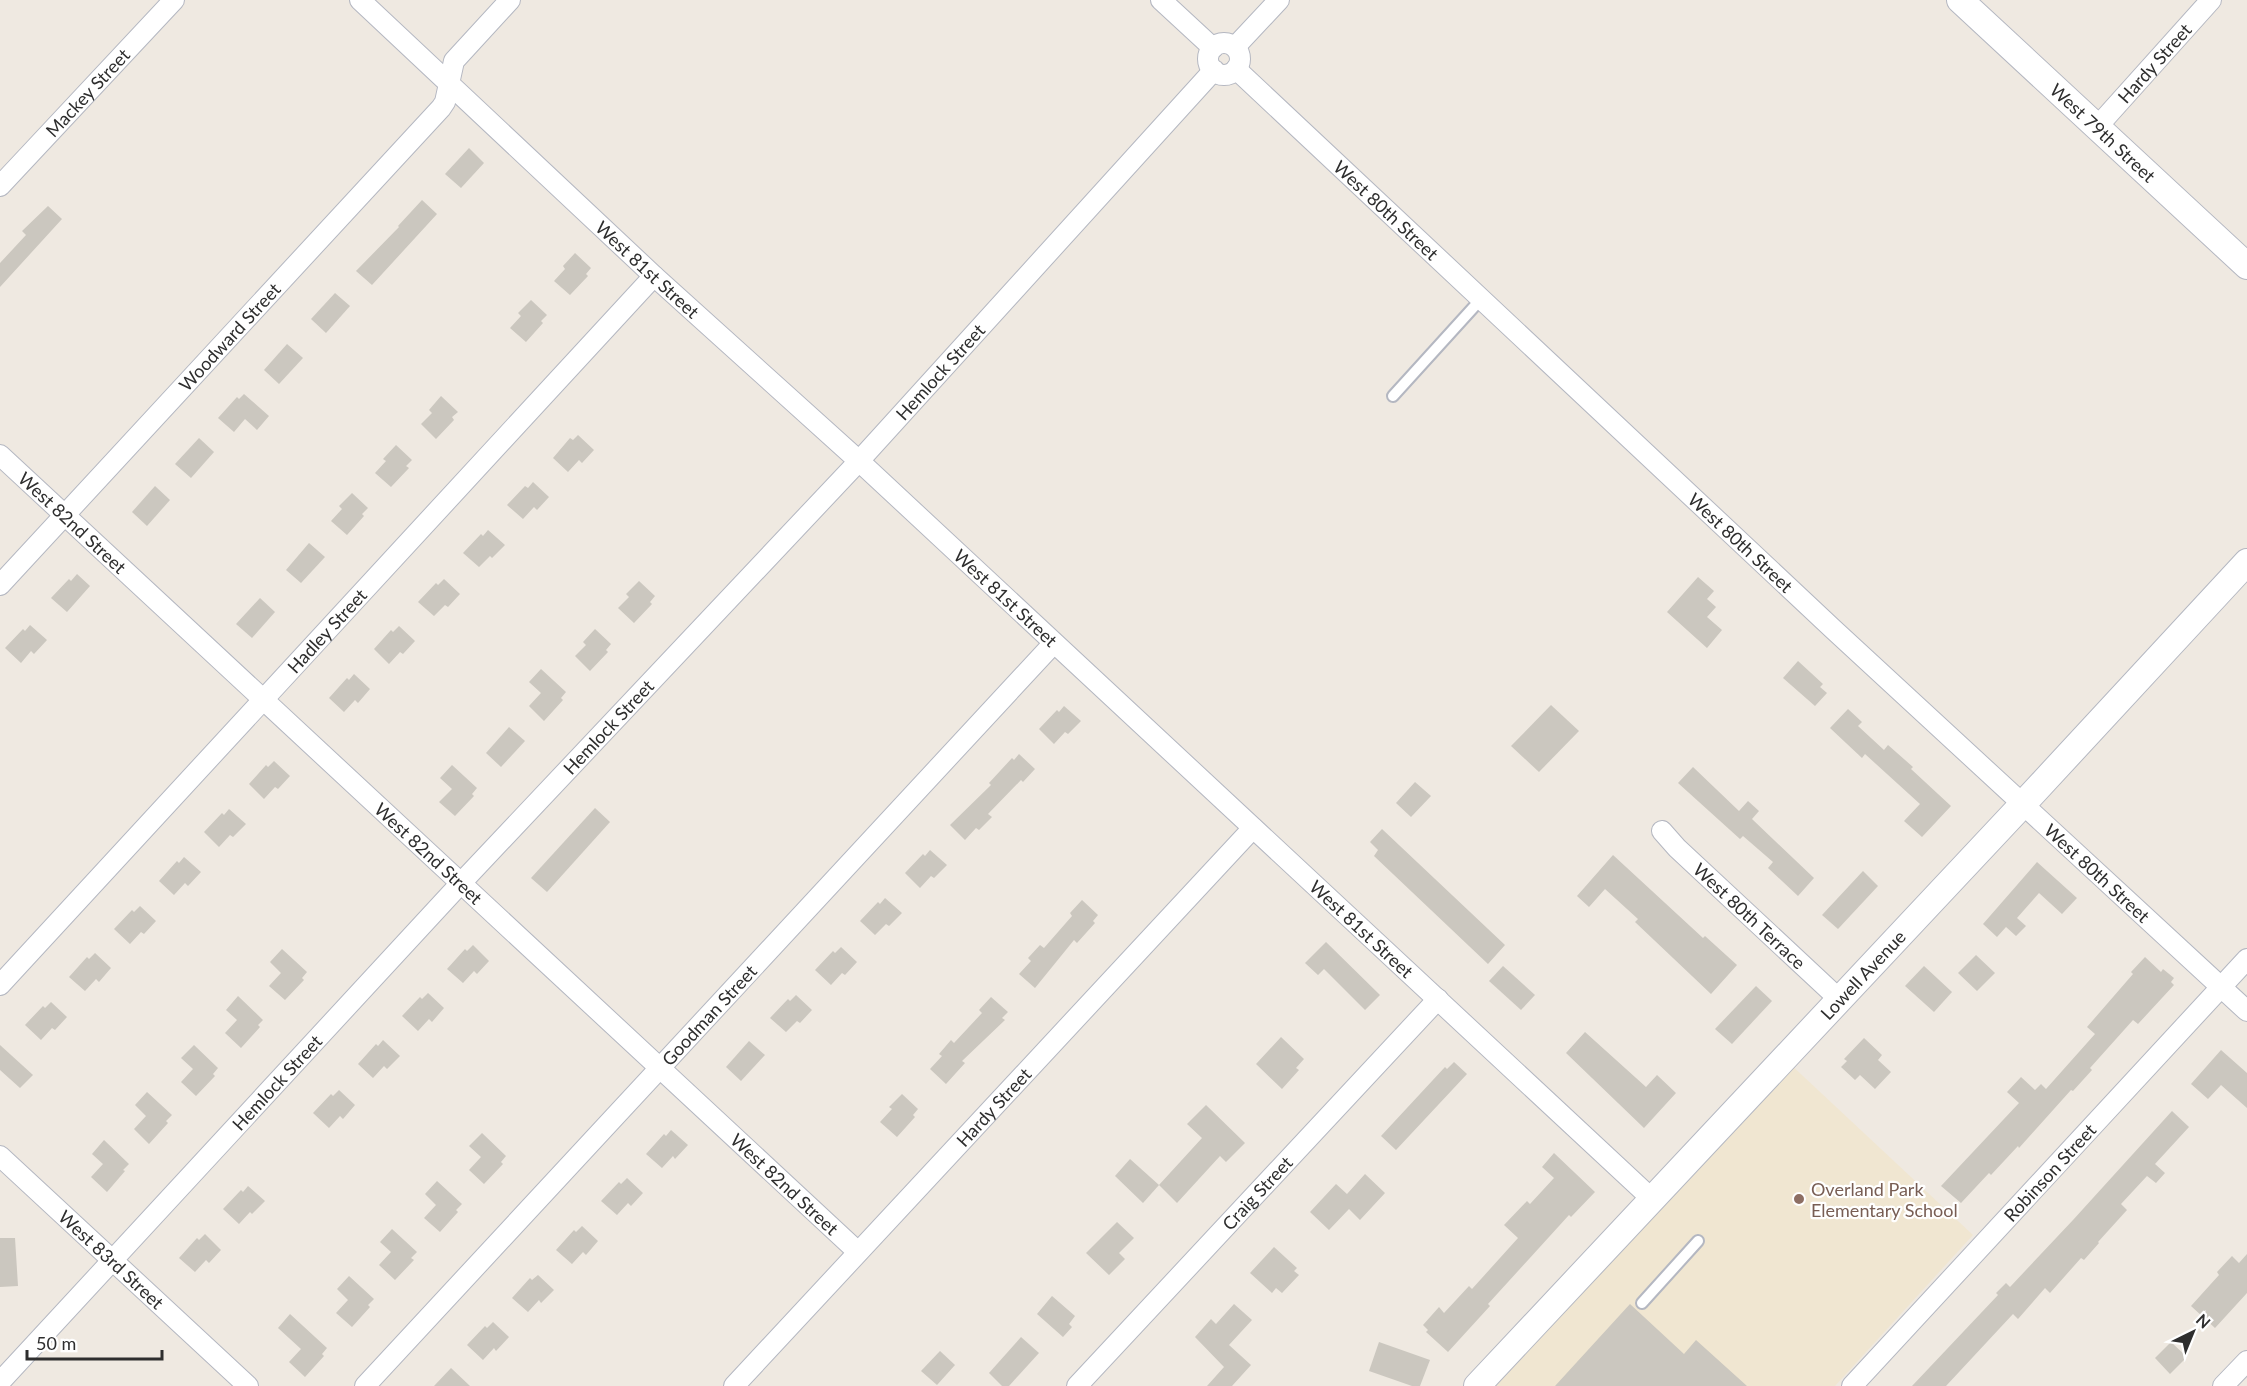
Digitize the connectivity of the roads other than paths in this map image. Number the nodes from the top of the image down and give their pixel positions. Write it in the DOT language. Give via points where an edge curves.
graph roads {
  1 [pos="174,0"];
  2 [pos="360,0"];
  3 [pos="510,0"];
  4 [pos="1161,0"];
  5 [pos="1279,0"];
  6 [pos="1960,0"];
  7 [pos="2211,0"];
  8 [pos="1235,47"];
  9 [pos="1213,48"];
  10 [pos="1236,69"];
  11 [pos="1214,70"];
  12 [pos="449,84"];
  13 [pos="2097,127"];
  14 [pos="0,186"];
  15 [pos="2247,266"];
  16 [pos="654,276"];
  17 [pos="1482,298"];
  18 [pos="1393,396"];
  19 [pos="0,455"];
  20 [pos="859,462"];
  21 [pos="65,515"];
  22 [pos="2247,562"];
  23 [pos="0,585"];
  24 [pos="1053,644"];
  25 [pos="263,700"];
  26 [pos="2023,804"];
  27 [pos="1253,828"];
  28 [pos="1662,831"];
  29 [pos="461,883"];
  30 [pos="2247,959"];
  31 [pos="0,985"];
  32 [pos="2221,987"];
  33 [pos="1437,999"];
  34 [pos="1839,999"];
  35 [pos="2247,1011"];
  36 [pos="661,1067"];
  37 [pos="0,1156"];
  38 [pos="1652,1199"];
  39 [pos="1698,1241"];
  40 [pos="858,1252"];
  41 [pos="114,1260"];
  42 [pos="1642,1303"];
  43 [pos="2247,1361"];
  44 [pos="0,1383"];
  45 [pos="248,1386"];
  46 [pos="365,1386"];
  47 [pos="734,1386"];
  48 [pos="1077,1386"];
  49 [pos="1477,1386"];
  50 [pos="1852,1386"];
  51 [pos="2223,1386"];
  1 -- 14 [label="street, Mackey Street"];
  2 -- 12 [label="street, West 81st Street"];
  3 -- 12 [label="street, Woodward Street" via="454,61"];
  4 -- 9 [label="street"];
  5 -- 8 [label="street"];
  6 -- 13 [label="street, West 79th Street"];
  7 -- 13 [label="street, Hardy Street"];
  8 -- 9 [label="street" via="1222,43"];
  8 -- 10 [label="street" via="1240,59"];
  9 -- 11 [label="street" via="1208,60"];
  10 -- 11 [label="street" via="1227,75"];
  10 -- 17 [label="street, West 80th Street"];
  11 -- 20 [label="street, Hemlock Street"];
  12 -- 16 [label="street, West 81st Street"];
  12 -- 21 [label="street, Woodward Street" via="441,108"];
  13 -- 15 [label="street, West 79th Street"];
  16 -- 20 [label="street, West 81st Street"];
  16 -- 25 [label="street, Hadley Street"];
  17 -- 18 [label="lane"];
  17 -- 26 [label="street, West 80th Street"];
  19 -- 21 [label="street, West 82nd Street"];
  20 -- 24 [label="street, West 81st Street"];
  20 -- 29 [label="street, Hemlock Street"];
  21 -- 23 [label="street, Woodward Street"];
  21 -- 25 [label="street, West 82nd Street"];
  22 -- 26 [label="street, Lowell Avenue"];
  24 -- 27 [label="street, West 81st Street"];
  24 -- 36 [label="street, Goodman Street"];
  25 -- 29 [label="street, West 82nd Street"];
  25 -- 31 [label="street, Hadley Street"];
  26 -- 32 [label="street, West 80th Street"];
  26 -- 34 [label="street, Lowell Avenue"];
  27 -- 33 [label="street, West 81st Street"];
  27 -- 40 [label="street, Hardy Street"];
  28 -- 34 [label="street, West 80th Terrace"];
  29 -- 36 [label="street, West 82nd Street"];
  29 -- 41 [label="street, Hemlock Street"];
  30 -- 32 [label="street, Robinson Street"];
  32 -- 35 [label="street, West 80th Street"];
  32 -- 50 [label="street, Robinson Street"];
  33 -- 38 [label="street, West 81st Street"];
  33 -- 48 [label="street, Craig Street"];
  34 -- 38 [label="street, Lowell Avenue"];
  36 -- 40 [label="street, West 82nd Street"];
  36 -- 46 [label="street, Goodman Street"];
  37 -- 41 [label="street, West 83rd Street"];
  38 -- 49 [label="street, Lowell Avenue"];
  39 -- 42 [label="lane"];
  40 -- 47 [label="street, Hardy Street"];
  41 -- 44 [label="street, Hemlock Street"];
  41 -- 45 [label="street, West 83rd Street"];
  43 -- 51 [label="street"];
}
